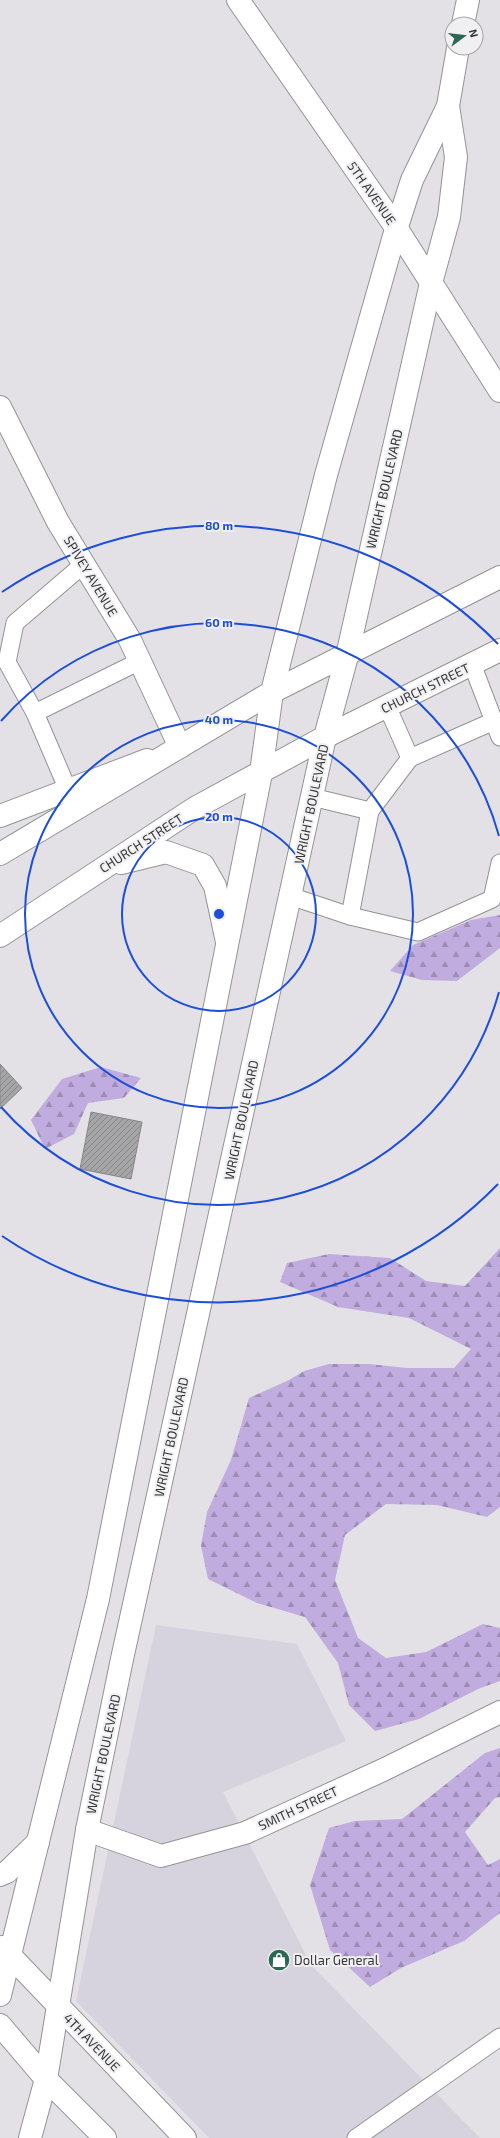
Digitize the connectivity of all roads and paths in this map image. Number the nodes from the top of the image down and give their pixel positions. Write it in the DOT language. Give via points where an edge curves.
graph roads {
  1 [pos="238,0"];
  2 [pos="468,0"];
  3 [pos="465,16"];
  4 [pos="457,56"];
  5 [pos="448,106"];
  6 [pos="397,229"];
  7 [pos="431,283"];
  8 [pos="500,391"];
  9 [pos="0,406"];
  10 [pos="84,564"];
  11 [pos="500,577"];
  12 [pos="500,650"];
  13 [pos="347,656"];
  14 [pos="140,661"];
  15 [pos="3,664"];
  16 [pos="472,664"];
  17 [pos="272,692"];
  18 [pos="387,706"];
  19 [pos="35,713"];
  20 [pos="494,721"];
  21 [pos="326,737"];
  22 [pos="500,737"];
  23 [pos="180,747"];
  24 [pos="410,758"];
  25 [pos="261,773"];
  26 [pos="68,790"];
  27 [pos="312,797"];
  28 [pos="370,810"];
  29 [pos="0,816"];
  30 [pos="0,854"];
  31 [pos="500,863"];
  32 [pos="104,867"];
  33 [pos="290,896"];
  34 [pos="350,916"];
  35 [pos="0,936"];
  36 [pos="227,942"];
  37 [pos="500,1712"];
  38 [pos="87,1830"];
  39 [pos="38,1842"];
  40 [pos="0,1875"];
  41 [pos="5,1950"];
  42 [pos="0,1995"];
  43 [pos="58,2007"];
  44 [pos="0,2026"];
  45 [pos="500,2037"];
  46 [pos="46,2079"];
  47 [pos="30,2138"];
  48 [pos="105,2138"];
  49 [pos="185,2138"];
  50 [pos="356,2138"];
  1 -- 6 [label="main road, 5TH AVENUE"];
  2 -- 3 [label="main road"];
  4 -- 5 [label="main road, WRIGHT BOULEVARD"];
  5 -- 6 [label="main road, WRIGHT BOULEVARD" via="412,180"];
  5 -- 7 [label="main road, WRIGHT BOULEVARD" via="456,157 449,217"];
  6 -- 7 [label="main road, 5TH AVENUE"];
  6 -- 17 [label="main road, WRIGHT BOULEVARD" via="326,475"];
  7 -- 8 [label="main road, 5TH AVENUE"];
  7 -- 13 [label="main road, WRIGHT BOULEVARD"];
  9 -- 10 [label="main road, SPIVEY AVENUE" via="58,522"];
  10 -- 14 [label="main road, SPIVEY AVENUE"];
  10 -- 15 [label="lane" via="15,623"];
  11 -- 13 [label="main road"];
  12 -- 16 [label="main road, CHURCH STREET"];
  13 -- 17 [label="main road"];
  13 -- 21 [label="main road, WRIGHT BOULEVARD"];
  14 -- 19 [label="lane"];
  14 -- 23 [label="main road, SPIVEY AVENUE"];
  15 -- 19 [label="lane"];
  16 -- 18 [label="main road, CHURCH STREET"];
  16 -- 20 [label="lane"];
  17 -- 23 [label="main road"];
  17 -- 25 [label="main road, WRIGHT BOULEVARD"];
  18 -- 21 [label="main road, CHURCH STREET"];
  18 -- 24 [label="lane"];
  19 -- 26 [label="lane"];
  20 -- 22 [label="lane"];
  20 -- 24 [label="lane"];
  21 -- 25 [label="main road, CHURCH STREET"];
  21 -- 27 [label="main road, WRIGHT BOULEVARD"];
  23 -- 26 [label="main road"];
  23 -- 30 [label="main road"];
  24 -- 28 [label="lane"];
  25 -- 32 [label="main road, CHURCH STREET" via="195,808"];
  25 -- 36 [label="main road, WRIGHT BOULEVARD"];
  26 -- 29 [label="main road"];
  27 -- 28 [label="lane"];
  27 -- 33 [label="main road, WRIGHT BOULEVARD"];
  28 -- 34 [label="lane"];
  31 -- 34 [label="lane" via="492,899 418,932"];
  32 -- 35 [label="main road, CHURCH STREET"];
  32 -- 36 [label="main road" via="166,852 203,865 215,886"];
  33 -- 34 [label="lane"];
  33 -- 38 [label="main road, WRIGHT BOULEVARD" via="122,1659"];
  36 -- 39 [label="main road, WRIGHT BOULEVARD" via="98,1599"];
  37 -- 38 [label="main road, SMITH STREET" via="383,1770 245,1833 161,1856"];
  38 -- 43 [label="main road, WRIGHT BOULEVARD"];
  39 -- 40 [label="main road"];
  39 -- 41 [label="main road, WRIGHT BOULEVARD"];
  41 -- 42 [label="main road, WRIGHT BOULEVARD"];
  41 -- 43 [label="main road, 4TH AVENUE"];
  43 -- 46 [label="main road, WRIGHT BOULEVARD"];
  43 -- 49 [label="main road, 4TH AVENUE"];
  44 -- 46 [label="main road"];
  45 -- 50 [label="lane"];
  46 -- 47 [label="main road, WRIGHT BOULEVARD"];
  46 -- 48 [label="main road"];
}
